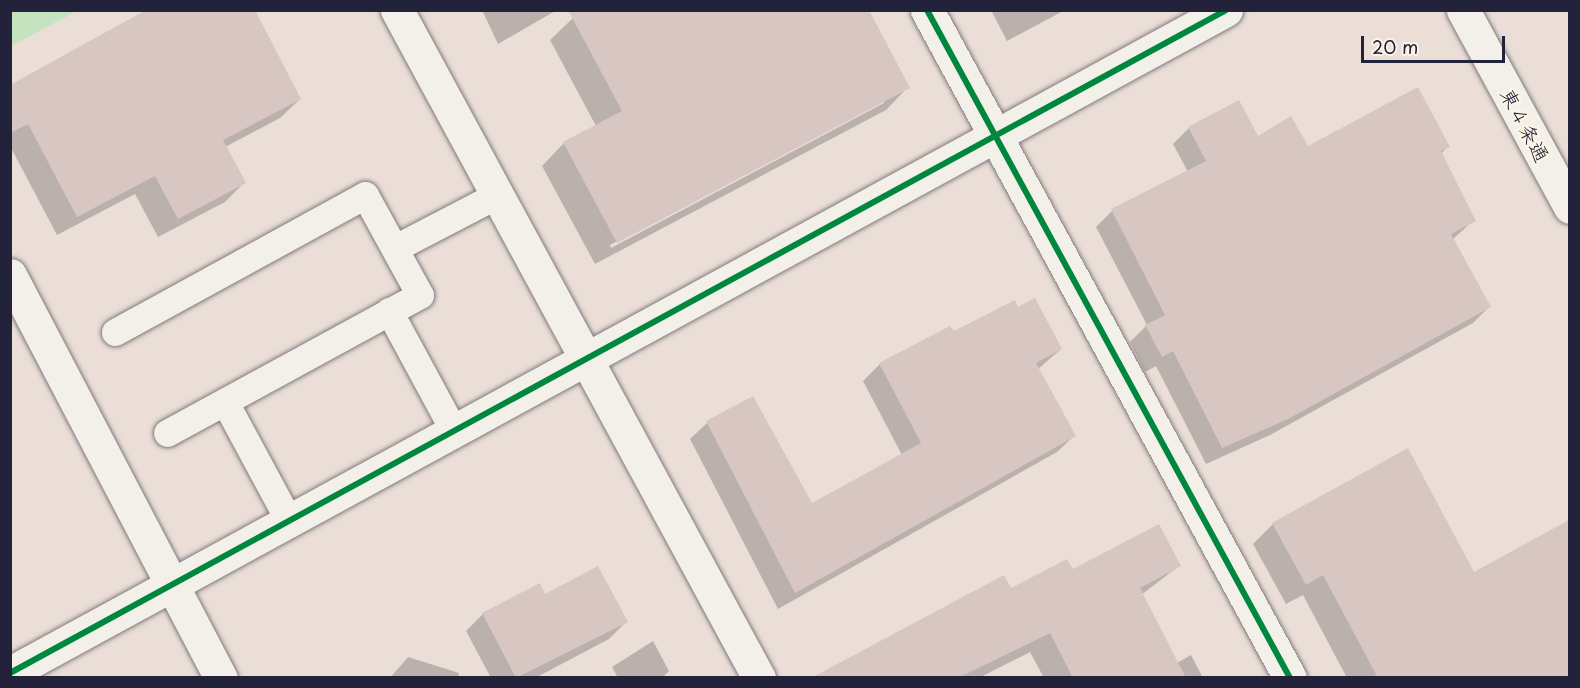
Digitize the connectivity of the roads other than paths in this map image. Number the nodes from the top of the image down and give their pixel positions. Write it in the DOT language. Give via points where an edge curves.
graph roads {
  1 [pos="397,10"];
  2 [pos="927,10"];
  3 [pos="1226,10"];
  4 [pos="1463,10"];
  5 [pos="995,137"];
  6 [pos="497,195"];
  7 [pos="1569,207"];
  8 [pos="394,248"];
  9 [pos="10,275"];
  10 [pos="389,311"];
  11 [pos="116,332"];
  12 [pos="585,359"];
  13 [pos="225,402"];
  14 [pos="454,431"];
  15 [pos="167,433"];
  16 [pos="289,521"];
  17 [pos="170,585"];
  18 [pos="10,674"];
  19 [pos="221,678"];
  20 [pos="759,678"];
  21 [pos="1290,678"];
  1 -- 6 [label="street"];
  2 -- 5 [label="street"];
  3 -- 5 [label="street"];
  4 -- 7 [label="street, 東４条通"];
  5 -- 12 [label="street"];
  5 -- 21 [label="street"];
  6 -- 8 [label="lane"];
  6 -- 12 [label="street"];
  8 -- 10 [label="lane" via="420,295"];
  8 -- 11 [label="lane" via="365,195"];
  9 -- 17 [label="street"];
  10 -- 13 [label="lane"];
  10 -- 14 [label="lane"];
  12 -- 14 [label="street"];
  12 -- 20 [label="street"];
  13 -- 15 [label="lane"];
  13 -- 16 [label="lane"];
  14 -- 16 [label="street"];
  16 -- 17 [label="street"];
  17 -- 18 [label="street"];
  17 -- 19 [label="street"];
}
